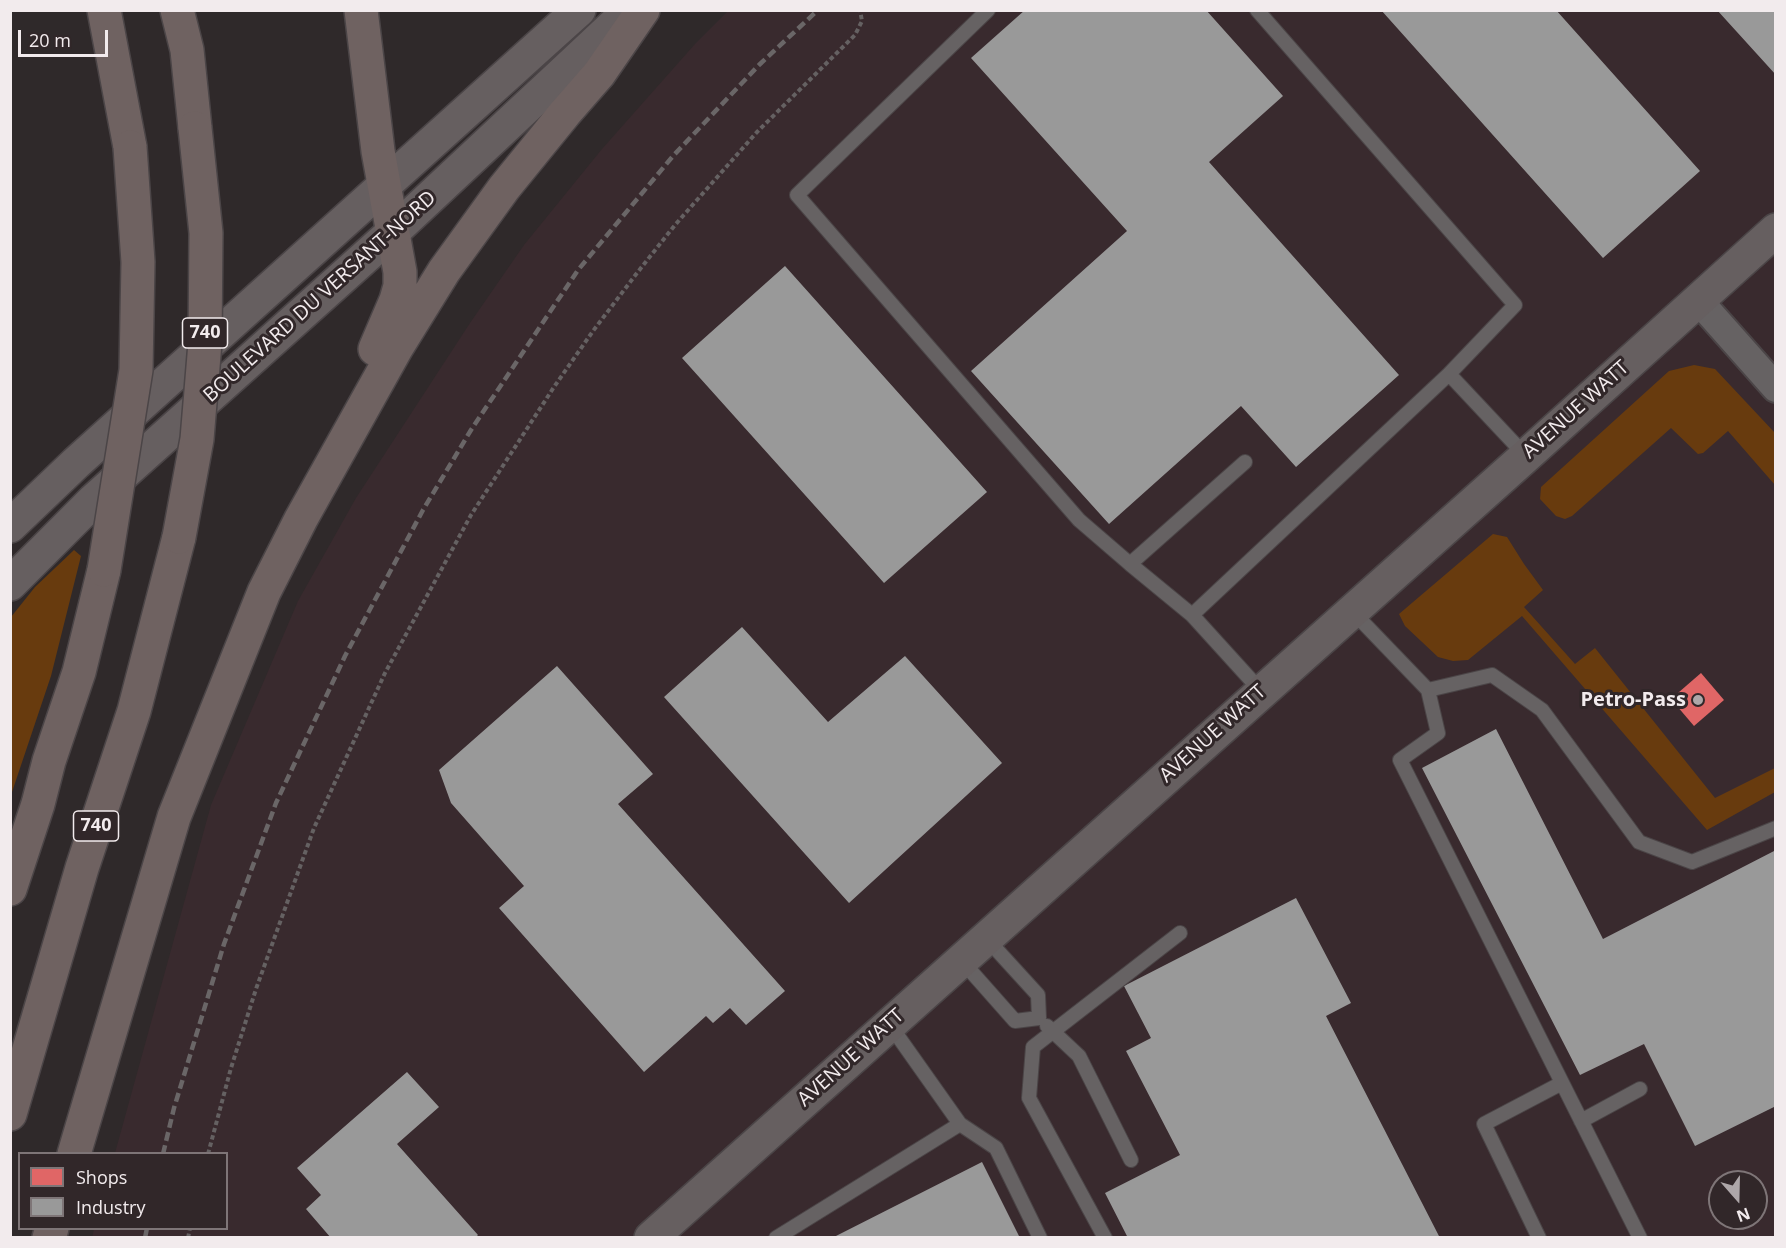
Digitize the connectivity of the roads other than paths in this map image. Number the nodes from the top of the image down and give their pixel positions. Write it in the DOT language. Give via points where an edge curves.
graph roads {
  1 [pos="104,10"];
  2 [pos="177,10"];
  3 [pos="361,10"];
  4 [pos="579,10"];
  5 [pos="630,10"];
  6 [pos="643,10"];
  7 [pos="988,10"];
  8 [pos="1257,10"];
  9 [pos="383,186"];
  10 [pos="1776,230"];
  11 [pos="393,232"];
  12 [pos="1698,300"];
  13 [pos="1449,374"];
  14 [pos="1776,388"];
  15 [pos="1526,456"];
  16 [pos="1245,462"];
  17 [pos="301,519"];
  18 [pos="10,526"];
  19 [pos="1130,564"];
  20 [pos="10,584"];
  21 [pos="1351,610"];
  22 [pos="1192,615"];
  23 [pos="1428,690"];
  24 [pos="1261,691"];
  25 [pos="1776,828"];
  26 [pos="10,889"];
  27 [pos="1180,933"];
  28 [pos="986,939"];
  29 [pos="961,960"];
  30 [pos="1039,1018"];
  31 [pos="889,1024"];
  32 [pos="1052,1032"];
  33 [pos="1562,1083"];
  34 [pos="1640,1089"];
  35 [pos="10,1114"];
  36 [pos="1581,1121"];
  37 [pos="960,1124"];
  38 [pos="75,1152"];
  39 [pos="1131,1160"];
  40 [pos="651,1238"];
  41 [pos="776,1238"];
  42 [pos="1040,1238"];
  43 [pos="1105,1238"];
  44 [pos="1539,1238"];
  45 [pos="1640,1238"];
  1 -- 26 [label="highway, bridge" via="130,147 138,262 136,370 104,570 79,672"];
  2 -- 35 [label="highway, 740, bridge" via="187,50 206,233 205,343 196,439 179,537 134,711 82,868"];
  3 -- 9 [label="highway"];
  4 -- 9 [label="street, BOULEVARD DU VERSANT-NORD"];
  5 -- 11 [label="street, BOULEVARD DU VERSANT-NORD"];
  6 -- 17 [label="highway" via="599,74 532,152 444,271"];
  7 -- 19 [label="lane" via="797,195 1079,520"];
  8 -- 13 [label="lane" via="1515,305"];
  9 -- 11 [label="highway"];
  9 -- 18 [label="street, BOULEVARD DU VERSANT-NORD"];
  10 -- 12 [label="street, AVENUE WATT"];
  11 -- 17 [label="highway" via="400,272 396,300"];
  11 -- 20 [label="street, BOULEVARD DU VERSANT-NORD" via="94,500"];
  12 -- 14 [label="street"];
  12 -- 15 [label="street, AVENUE WATT"];
  13 -- 15 [label="lane"];
  13 -- 22 [label="lane"];
  15 -- 21 [label="street, AVENUE WATT"];
  16 -- 19 [label="lane"];
  17 -- 38 [label="highway" via="264,592 174,817"];
  19 -- 22 [label="lane"];
  21 -- 23 [label="lane"];
  21 -- 24 [label="street, AVENUE WATT"];
  22 -- 24 [label="lane"];
  23 -- 25 [label="lane" via="1492,675 1542,710 1639,842 1692,862"];
  23 -- 33 [label="lane" via="1438,734 1400,760"];
  24 -- 28 [label="street, AVENUE WATT"];
  27 -- 32 [label="lane"];
  28 -- 29 [label="street, AVENUE WATT"];
  28 -- 30 [label="lane" via="1038,995"];
  29 -- 30 [label="lane" via="1015,1021"];
  29 -- 31 [label="street, AVENUE WATT"];
  30 -- 32 [label="lane"];
  31 -- 37 [label="lane"];
  31 -- 40 [label="street, AVENUE WATT"];
  32 -- 39 [label="lane" via="1079,1056"];
  32 -- 43 [label="lane" via="1033,1047 1029,1098"];
  33 -- 36 [label="lane"];
  33 -- 44 [label="lane" via="1484,1124"];
  34 -- 36 [label="lane"];
  36 -- 45 [label="lane"];
  37 -- 41 [label="lane"];
  37 -- 42 [label="lane" via="996,1148"];
}
